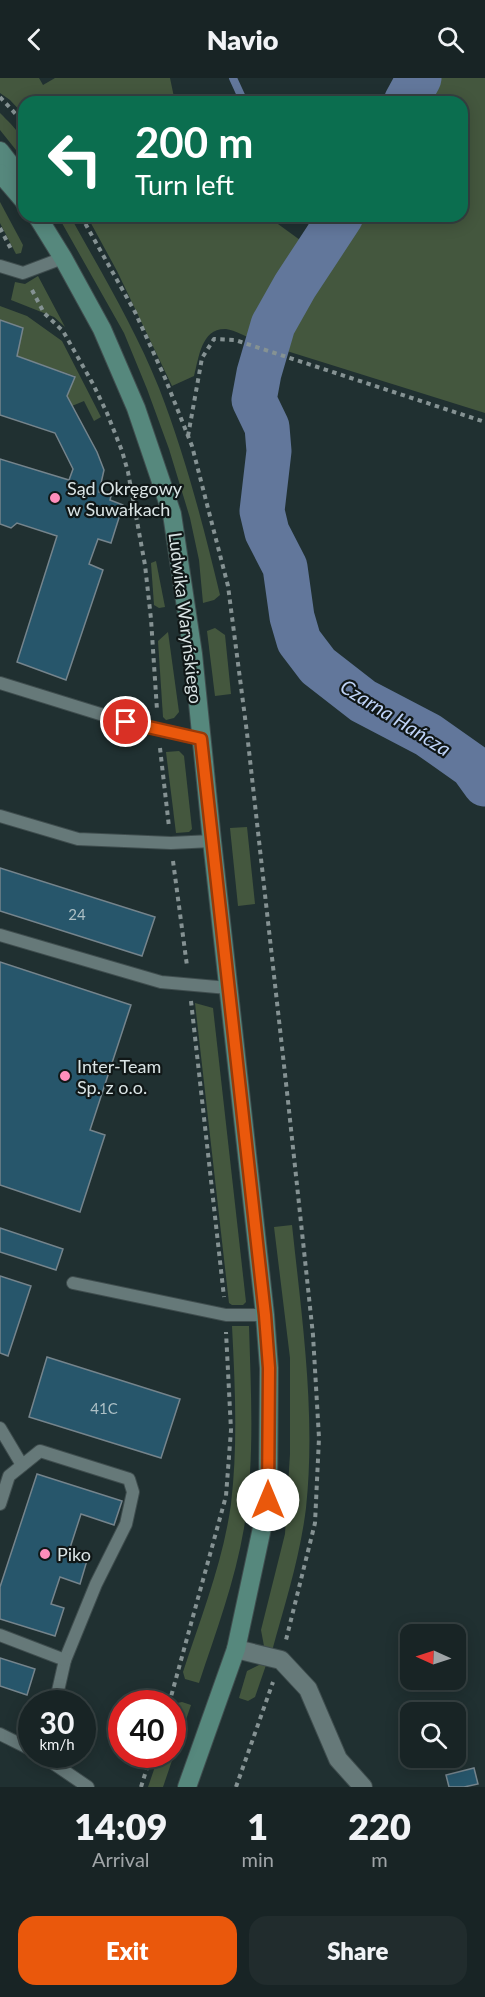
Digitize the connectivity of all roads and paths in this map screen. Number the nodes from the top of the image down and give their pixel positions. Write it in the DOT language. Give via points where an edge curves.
graph roads {
  1 [pos="0,97"];
  2 [pos="18,116"];
  3 [pos="0,151"];
  4 [pos="0,173"];
  5 [pos="18,174"];
  6 [pos="18,194"];
  7 [pos="41,222"];
  8 [pos="0,228"];
  9 [pos="63,258"];
  10 [pos="0,266"];
  11 [pos="23,273"];
  12 [pos="485,422"];
  13 [pos="188,437"];
  14 [pos="0,683"];
  15 [pos="158,730"];
  16 [pos="201,739"];
  17 [pos="0,816"];
  18 [pos="212,841"];
  19 [pos="171,843"];
  20 [pos="0,935"];
  21 [pos="189,986"];
  22 [pos="228,988"];
  23 [pos="73,1283"];
  24 [pos="226,1315"];
  25 [pos="265,1315"];
  26 [pos="0,1428"];
  27 [pos="22,1465"];
  28 [pos="0,1504"];
  29 [pos="0,1635"];
  30 [pos="236,1649"];
  31 [pos="65,1660"];
  32 [pos="58,1690"];
  33 [pos="173,1690"];
  34 [pos="0,1734"];
  35 [pos="18,1743"];
  36 [pos="61,1768"];
  37 [pos="148,1768"];
  38 [pos="88,1787"];
  39 [pos="141,1787"];
  40 [pos="187,1787"];
  41 [pos="363,1787"];
  1 -- 2 [label="path"];
  3 -- 5 [label="street"];
  4 -- 6 [label="street"];
  7 -- 9 [label="street, Ludwika Waryńskiego"];
  8 -- 11 [label="path"];
  9 -- 11 [label="lane"];
  9 -- 16 [label="street, Ludwika Waryńskiego" via="102,329 136,408 172,514"];
  10 -- 11 [label="lane"];
  11 -- 15 [label="path" via="44,313 63,331 93,384 122,451 145,565"];
  12 -- 13 [label="path" via="242,342 214,339 202,358"];
  14 -- 15 [label="lane"];
  15 -- 16 [label="lane"];
  15 -- 19 [label="path"];
  16 -- 18 [label="street, Ludwika Waryńskiego"];
  17 -- 19 [label="lane" via="78,839"];
  18 -- 19 [label="lane"];
  18 -- 22 [label="street, Ludwika Waryńskiego"];
  19 -- 21 [label="path"];
  20 -- 21 [label="lane" via="161,982"];
  21 -- 22 [label="lane"];
  21 -- 24 [label="path"];
  22 -- 25 [label="street, Ludwika Waryńskiego"];
  23 -- 24 [label="lane"];
  24 -- 25 [label="lane"];
  24 -- 33 [label="path" via="231,1430 226,1496"];
  25 -- 30 [label="street, Ludwika Waryńskiego" via="269,1368 268,1500"];
  26 -- 27 [label="lane"];
  27 -- 28 [label="lane" via="9,1476"];
  27 -- 31 [label="lane" via="40,1451 129,1479 133,1492 126,1524"];
  29 -- 31 [label="lane"];
  30 -- 40 [label="street, Ludwika Waryńskiego"];
  30 -- 41 [label="street" via="281,1660 308,1689 338,1759"];
  31 -- 32 [label="lane"];
  34 -- 35 [label="lane"];
  36 -- 38 [label="lane"];
  37 -- 39 [label="path"];
}
